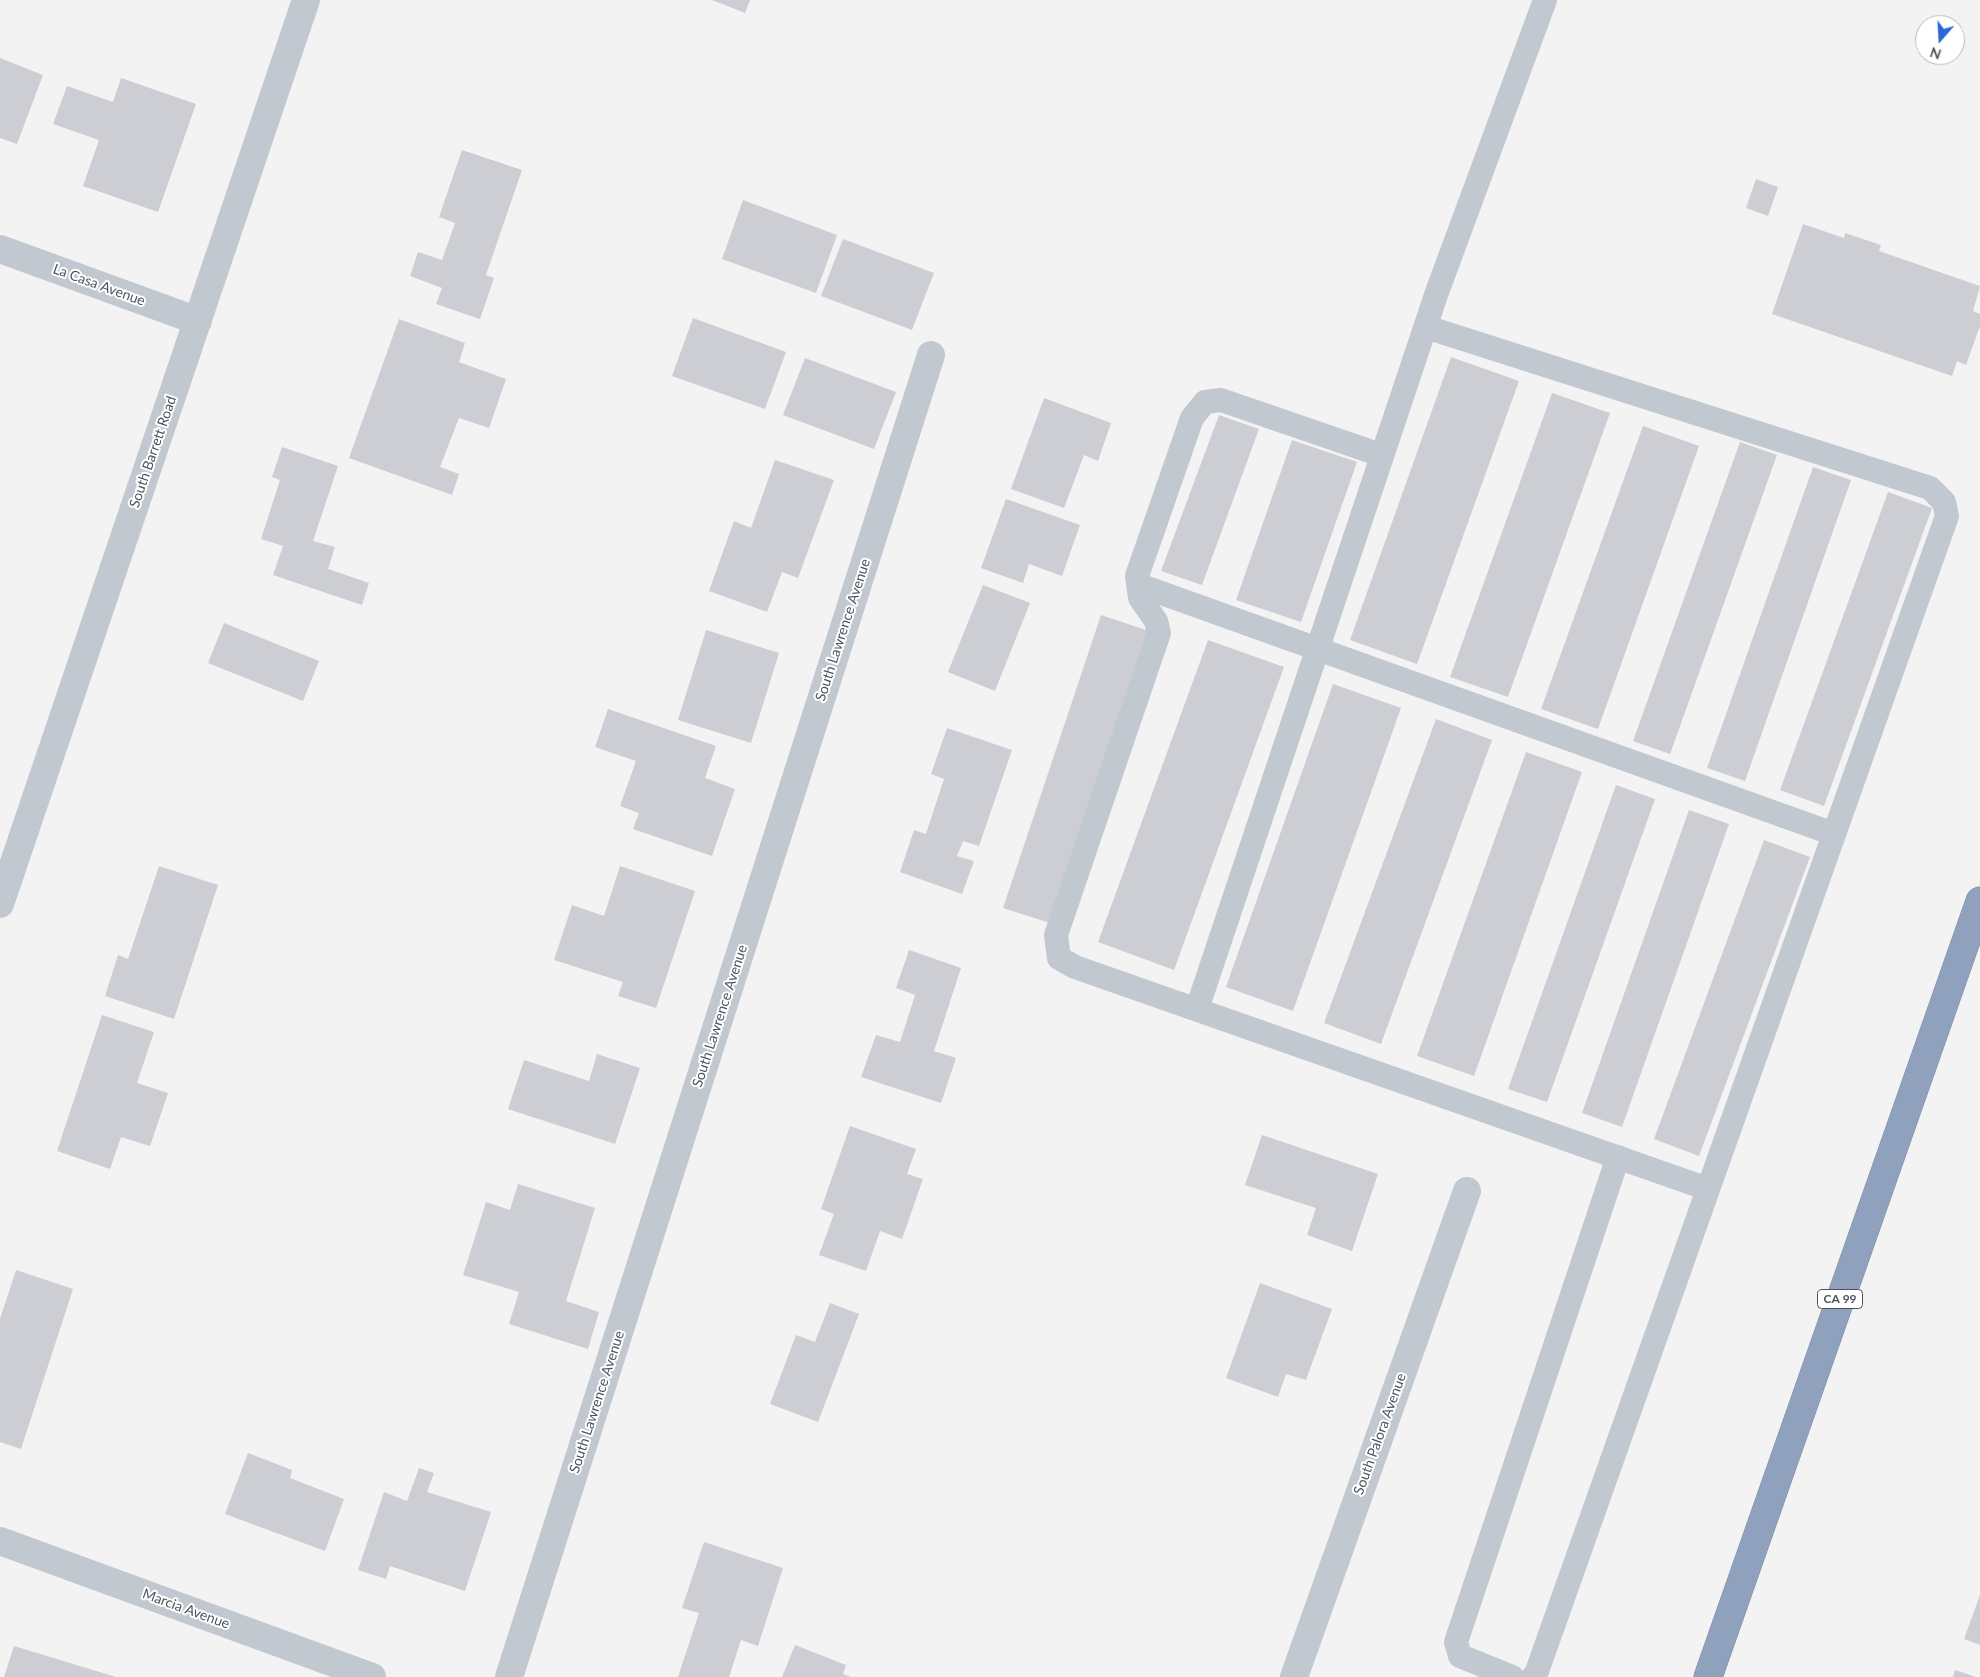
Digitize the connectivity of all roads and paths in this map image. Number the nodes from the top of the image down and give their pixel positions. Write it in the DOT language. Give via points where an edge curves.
graph roads {
  1 [pos="306,0"];
  2 [pos="1545,0"];
  3 [pos="0,249"];
  4 [pos="198,321"];
  5 [pos="1426,327"];
  6 [pos="931,355"];
  7 [pos="1381,455"];
  8 [pos="1138,585"];
  9 [pos="1317,648"];
  10 [pos="1834,834"];
  11 [pos="11,836"];
  12 [pos="1980,901"];
  13 [pos="0,904"];
  14 [pos="1197,1009"];
  15 [pos="1618,1157"];
  16 [pos="1708,1189"];
  17 [pos="1466,1191"];
  18 [pos="0,1541"];
  19 [pos="372,1677"];
  20 [pos="509,1677"];
  21 [pos="1294,1677"];
  22 [pos="1512,1677"];
  23 [pos="1533,1677"];
  24 [pos="1708,1677"];
  1 -- 4 [label="street, South Barrett Road"];
  2 -- 5 [label="lane"];
  3 -- 4 [label="street, La Casa Avenue"];
  4 -- 11 [label="street, South Barrett Road"];
  5 -- 7 [label="lane"];
  5 -- 10 [label="lane" via="1930,488 1944,502 1947,516"];
  6 -- 20 [label="street, South Lawrence Avenue"];
  7 -- 8 [label="lane" via="1221,400 1204,402 1192,418 1137,576"];
  7 -- 9 [label="lane"];
  8 -- 9 [label="lane"];
  8 -- 14 [label="lane" via="1140,598 1156,621 1159,633 1056,935 1059,958 1075,967"];
  9 -- 10 [label="lane"];
  9 -- 14 [label="lane"];
  10 -- 16 [label="lane"];
  11 -- 13 [label="street, South Barrett Road"];
  12 -- 24 [label="highway, CA 99"];
  14 -- 15 [label="lane"];
  15 -- 16 [label="lane"];
  15 -- 22 [label="lane" via="1456,1642 1460,1656"];
  16 -- 23 [label="lane"];
  17 -- 21 [label="street, South Palora Avenue"];
  18 -- 19 [label="street, Marcia Avenue"];
}
